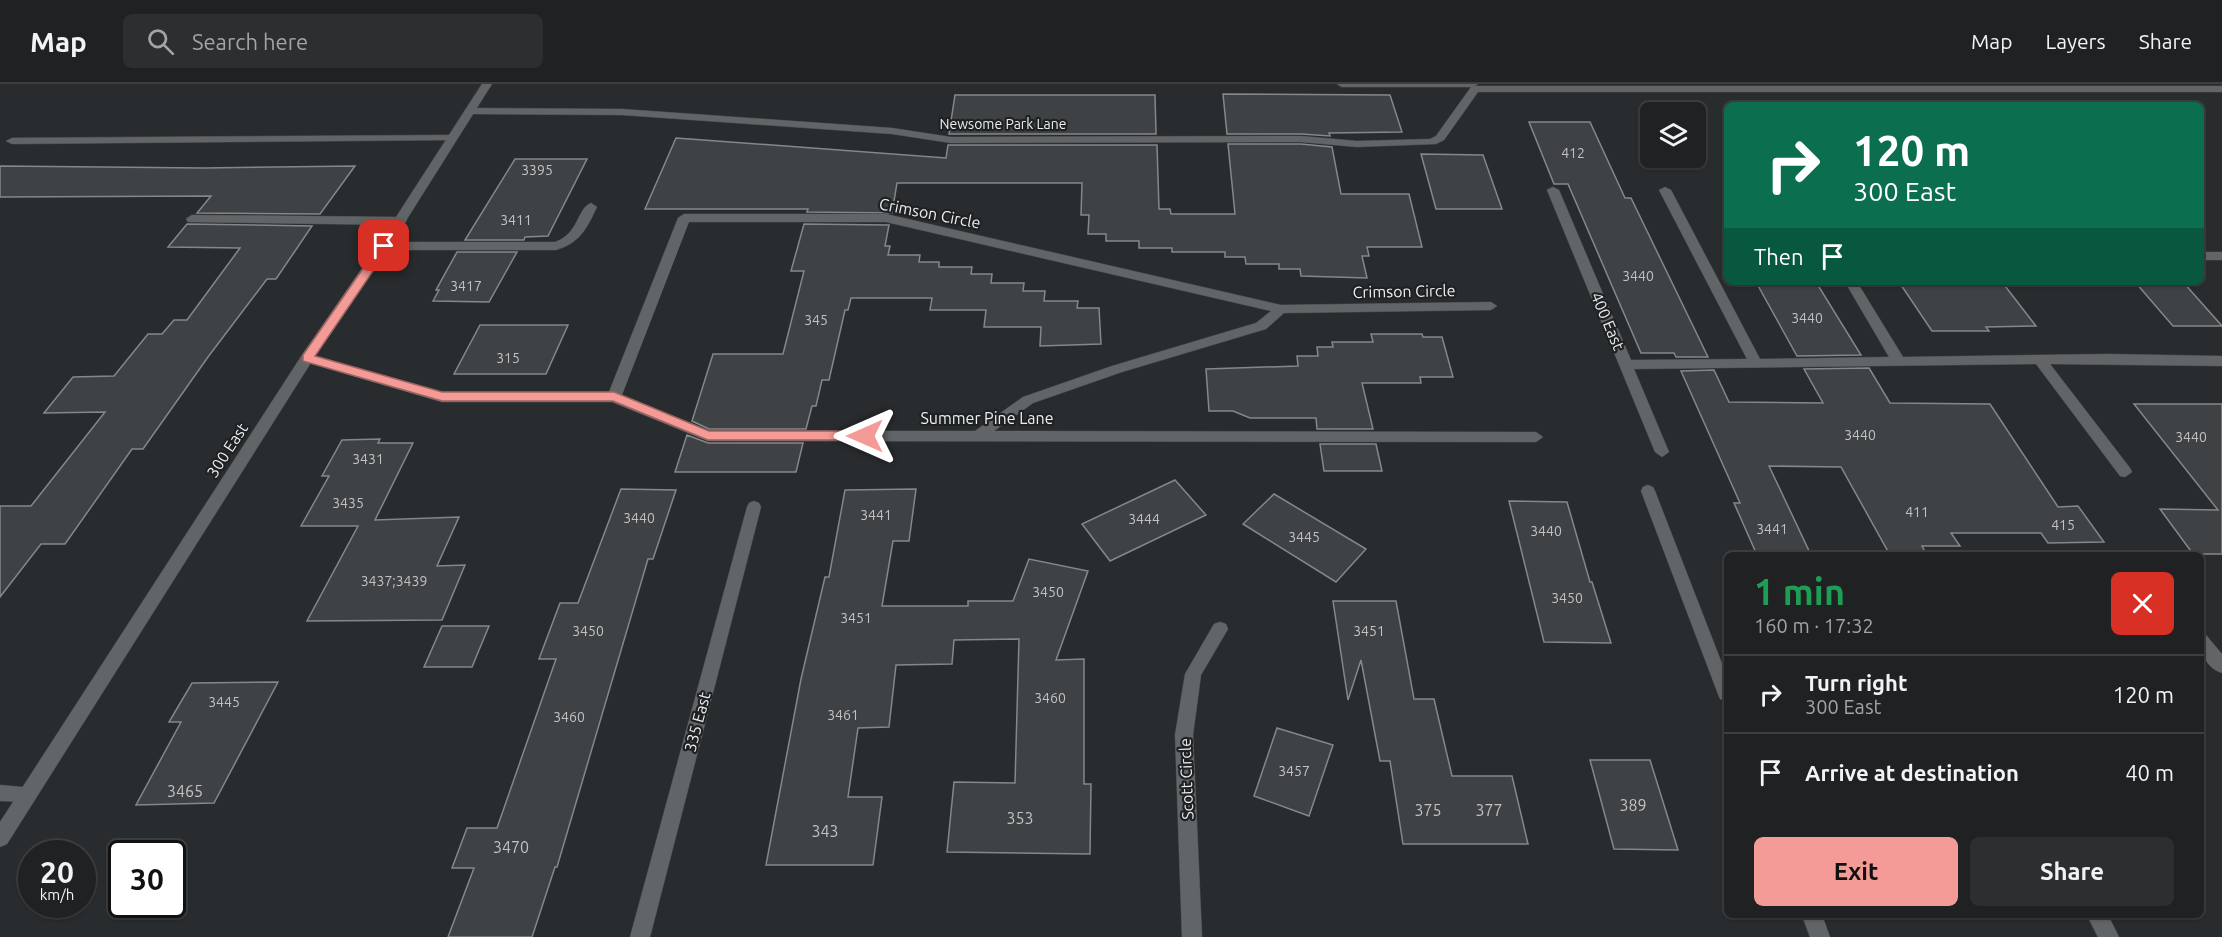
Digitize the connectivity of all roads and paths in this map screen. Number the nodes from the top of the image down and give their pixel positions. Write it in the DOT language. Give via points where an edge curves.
graph roads {
  1 [pos="487,84"];
  2 [pos="1342,84"];
  3 [pos="1474,86"];
  4 [pos="2222,89"];
  5 [pos="470,111"];
  6 [pos="451,138"];
  7 [pos="12,141"];
  8 [pos="1553,190"];
  9 [pos="1665,190"];
  10 [pos="591,207"];
  11 [pos="192,219"];
  12 [pos="401,220"];
  13 [pos="384,246"];
  14 [pos="2204,256"];
  15 [pos="2222,256"];
  16 [pos="1853,285"];
  17 [pos="1491,306"];
  18 [pos="1281,309"];
  19 [pos="307,358"];
  20 [pos="2040,360"];
  21 [pos="2222,361"];
  22 [pos="1899,362"];
  23 [pos="1756,363"];
  24 [pos="1627,365"];
  25 [pos="614,396"];
  26 [pos="978,436"];
  27 [pos="1536,437"];
  28 [pos="1662,452"];
  29 [pos="2125,472"];
  30 [pos="1648,491"];
  31 [pos="754,507"];
  32 [pos="1220,629"];
  33 [pos="2204,644"];
  34 [pos="2222,666"];
  35 [pos="1724,689"];
  36 [pos="0,793"];
  37 [pos="28,794"];
  38 [pos="0,838"];
  39 [pos="1813,918"];
  40 [pos="2099,918"];
  41 [pos="640,937"];
  42 [pos="1192,937"];
  43 [pos="1820,937"];
  44 [pos="2109,937"];
  1 -- 5 [label="street, 300 East"];
  2 -- 3 [label="street"];
  3 -- 4 [label="street"];
  3 -- 5 [label="street, Newsome Park Lane" via="1440,138 1419,144 1301,139 951,140 892,131 622,112"];
  5 -- 6 [label="street, 300 East"];
  6 -- 7 [label="street"];
  6 -- 12 [label="street, 300 East"];
  8 -- 24 [label="street, 400 East"];
  9 -- 23 [label="street"];
  10 -- 13 [label="street" via="578,235 556,246"];
  11 -- 12 [label="street"];
  12 -- 13 [label="street, 300 East"];
  13 -- 19 [label="street, 300 East"];
  14 -- 15 [label="street"];
  16 -- 22 [label="street"];
  17 -- 18 [label="street, Crimson Circle"];
  18 -- 25 [label="street, Crimson Circle" via="886,218 684,218"];
  18 -- 26 [label="street" via="1261,326 1028,400"];
  19 -- 25 [label="street, Summer Pine Lane" via="442,396"];
  19 -- 37 [label="street, 300 East"];
  20 -- 21 [label="street"];
  20 -- 22 [label="street"];
  20 -- 29 [label="street"];
  22 -- 23 [label="street"];
  23 -- 24 [label="street"];
  24 -- 28 [label="street, 400 East"];
  25 -- 26 [label="street, Summer Pine Lane" via="708,436"];
  26 -- 27 [label="street, Summer Pine Lane"];
  30 -- 35 [label="street"];
  31 -- 41 [label="street, 335 East"];
  32 -- 42 [label="street, Scott Circle" via="1193,674 1184,735"];
  33 -- 34 [label="street"];
  36 -- 37 [label="street"];
  37 -- 38 [label="street, 300 East"];
  39 -- 43 [label="street"];
  40 -- 44 [label="street"];
}
